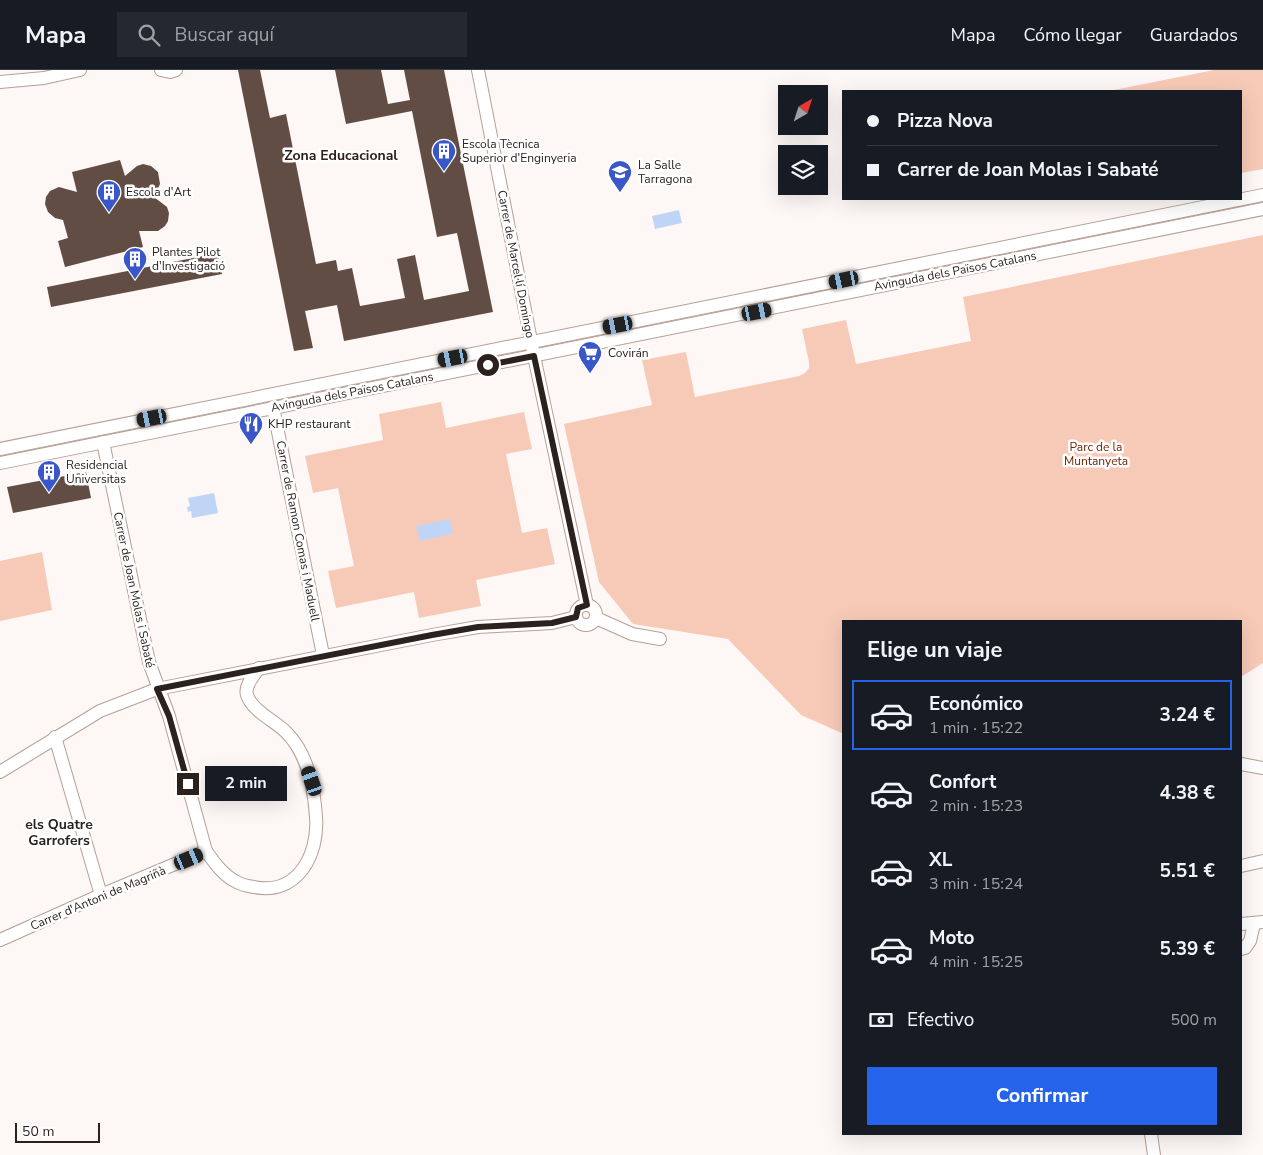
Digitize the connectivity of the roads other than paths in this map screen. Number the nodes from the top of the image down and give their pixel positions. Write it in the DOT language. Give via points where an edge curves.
graph roads {
  1 [pos="80,70"];
  2 [pos="161,70"];
  3 [pos="176,70"];
  4 [pos="478,70"];
  5 [pos="0,82"];
  6 [pos="1263,195"];
  7 [pos="1242,199"];
  8 [pos="1238,200"];
  9 [pos="1263,209"];
  10 [pos="531,343"];
  11 [pos="534,356"];
  12 [pos="273,407"];
  13 [pos="103,442"];
  14 [pos="0,449"];
  15 [pos="0,463"];
  16 [pos="587,605"];
  17 [pos="576,617"];
  18 [pos="596,618"];
  19 [pos="660,639"];
  20 [pos="323,655"];
  21 [pos="259,668"];
  22 [pos="157,689"];
  23 [pos="55,737"];
  24 [pos="1242,764"];
  25 [pos="1263,768"];
  26 [pos="0,772"];
  27 [pos="206,851"];
  28 [pos="1263,861"];
  29 [pos="1242,866"];
  30 [pos="101,895"];
  31 [pos="1253,923"];
  32 [pos="0,940"];
  33 [pos="1242,949"];
  34 [pos="1151,1135"];
  35 [pos="1154,1155"];
  1 -- 5 [label="street" via="44,78"];
  2 -- 3 [label="street"];
  4 -- 10 [label="street, Carrer de Marcel·lí Domingo"];
  6 -- 7 [label="street, Avinguda dels Països Catalans"];
  8 -- 10 [label="street, Avinguda dels Països Catalans"];
  9 -- 11 [label="street, Avinguda dels Països Catalans"];
  10 -- 11 [label="street, Carrer de Marcel·lí Domingo"];
  10 -- 14 [label="street, Avinguda dels Països Catalans"];
  11 -- 12 [label="street, Avinguda dels Països Catalans"];
  11 -- 16 [label="street, Carrer de Marcel·lí Domingo"];
  12 -- 13 [label="street, Avinguda dels Països Catalans"];
  12 -- 20 [label="street, Carrer de Ramon Comas i Maduell"];
  13 -- 15 [label="street, Avinguda dels Països Catalans"];
  13 -- 22 [label="street, Carrer de Joan Molas i Sabaté"];
  16 -- 17 [label="street" via="578,608"];
  16 -- 18 [label="street" via="594,609"];
  17 -- 18 [label="street" via="586,625"];
  17 -- 20 [label="street" via="552,623 478,627"];
  18 -- 19 [label="street" via="632,634"];
  20 -- 21 [label="street"];
  21 -- 22 [label="street"];
  21 -- 27 [label="street" via="247,695 286,732 305,763 312,781 316,834 309,856 296,878 272,889 236,882"];
  22 -- 23 [label="street" via="100,711"];
  22 -- 27 [label="street, Carrer de Joan Molas i Sabaté" via="169,716"];
  23 -- 26 [label="street"];
  23 -- 30 [label="street"];
  24 -- 25 [label="street"];
  27 -- 30 [label="street, Carrer d'Antoni de Magriñà"];
  28 -- 29 [label="street"];
  30 -- 32 [label="street, Carrer d'Antoni de Magriñà"];
  31 -- 33 [label="street" via="1250,941"];
  34 -- 35 [label="street"];
}
